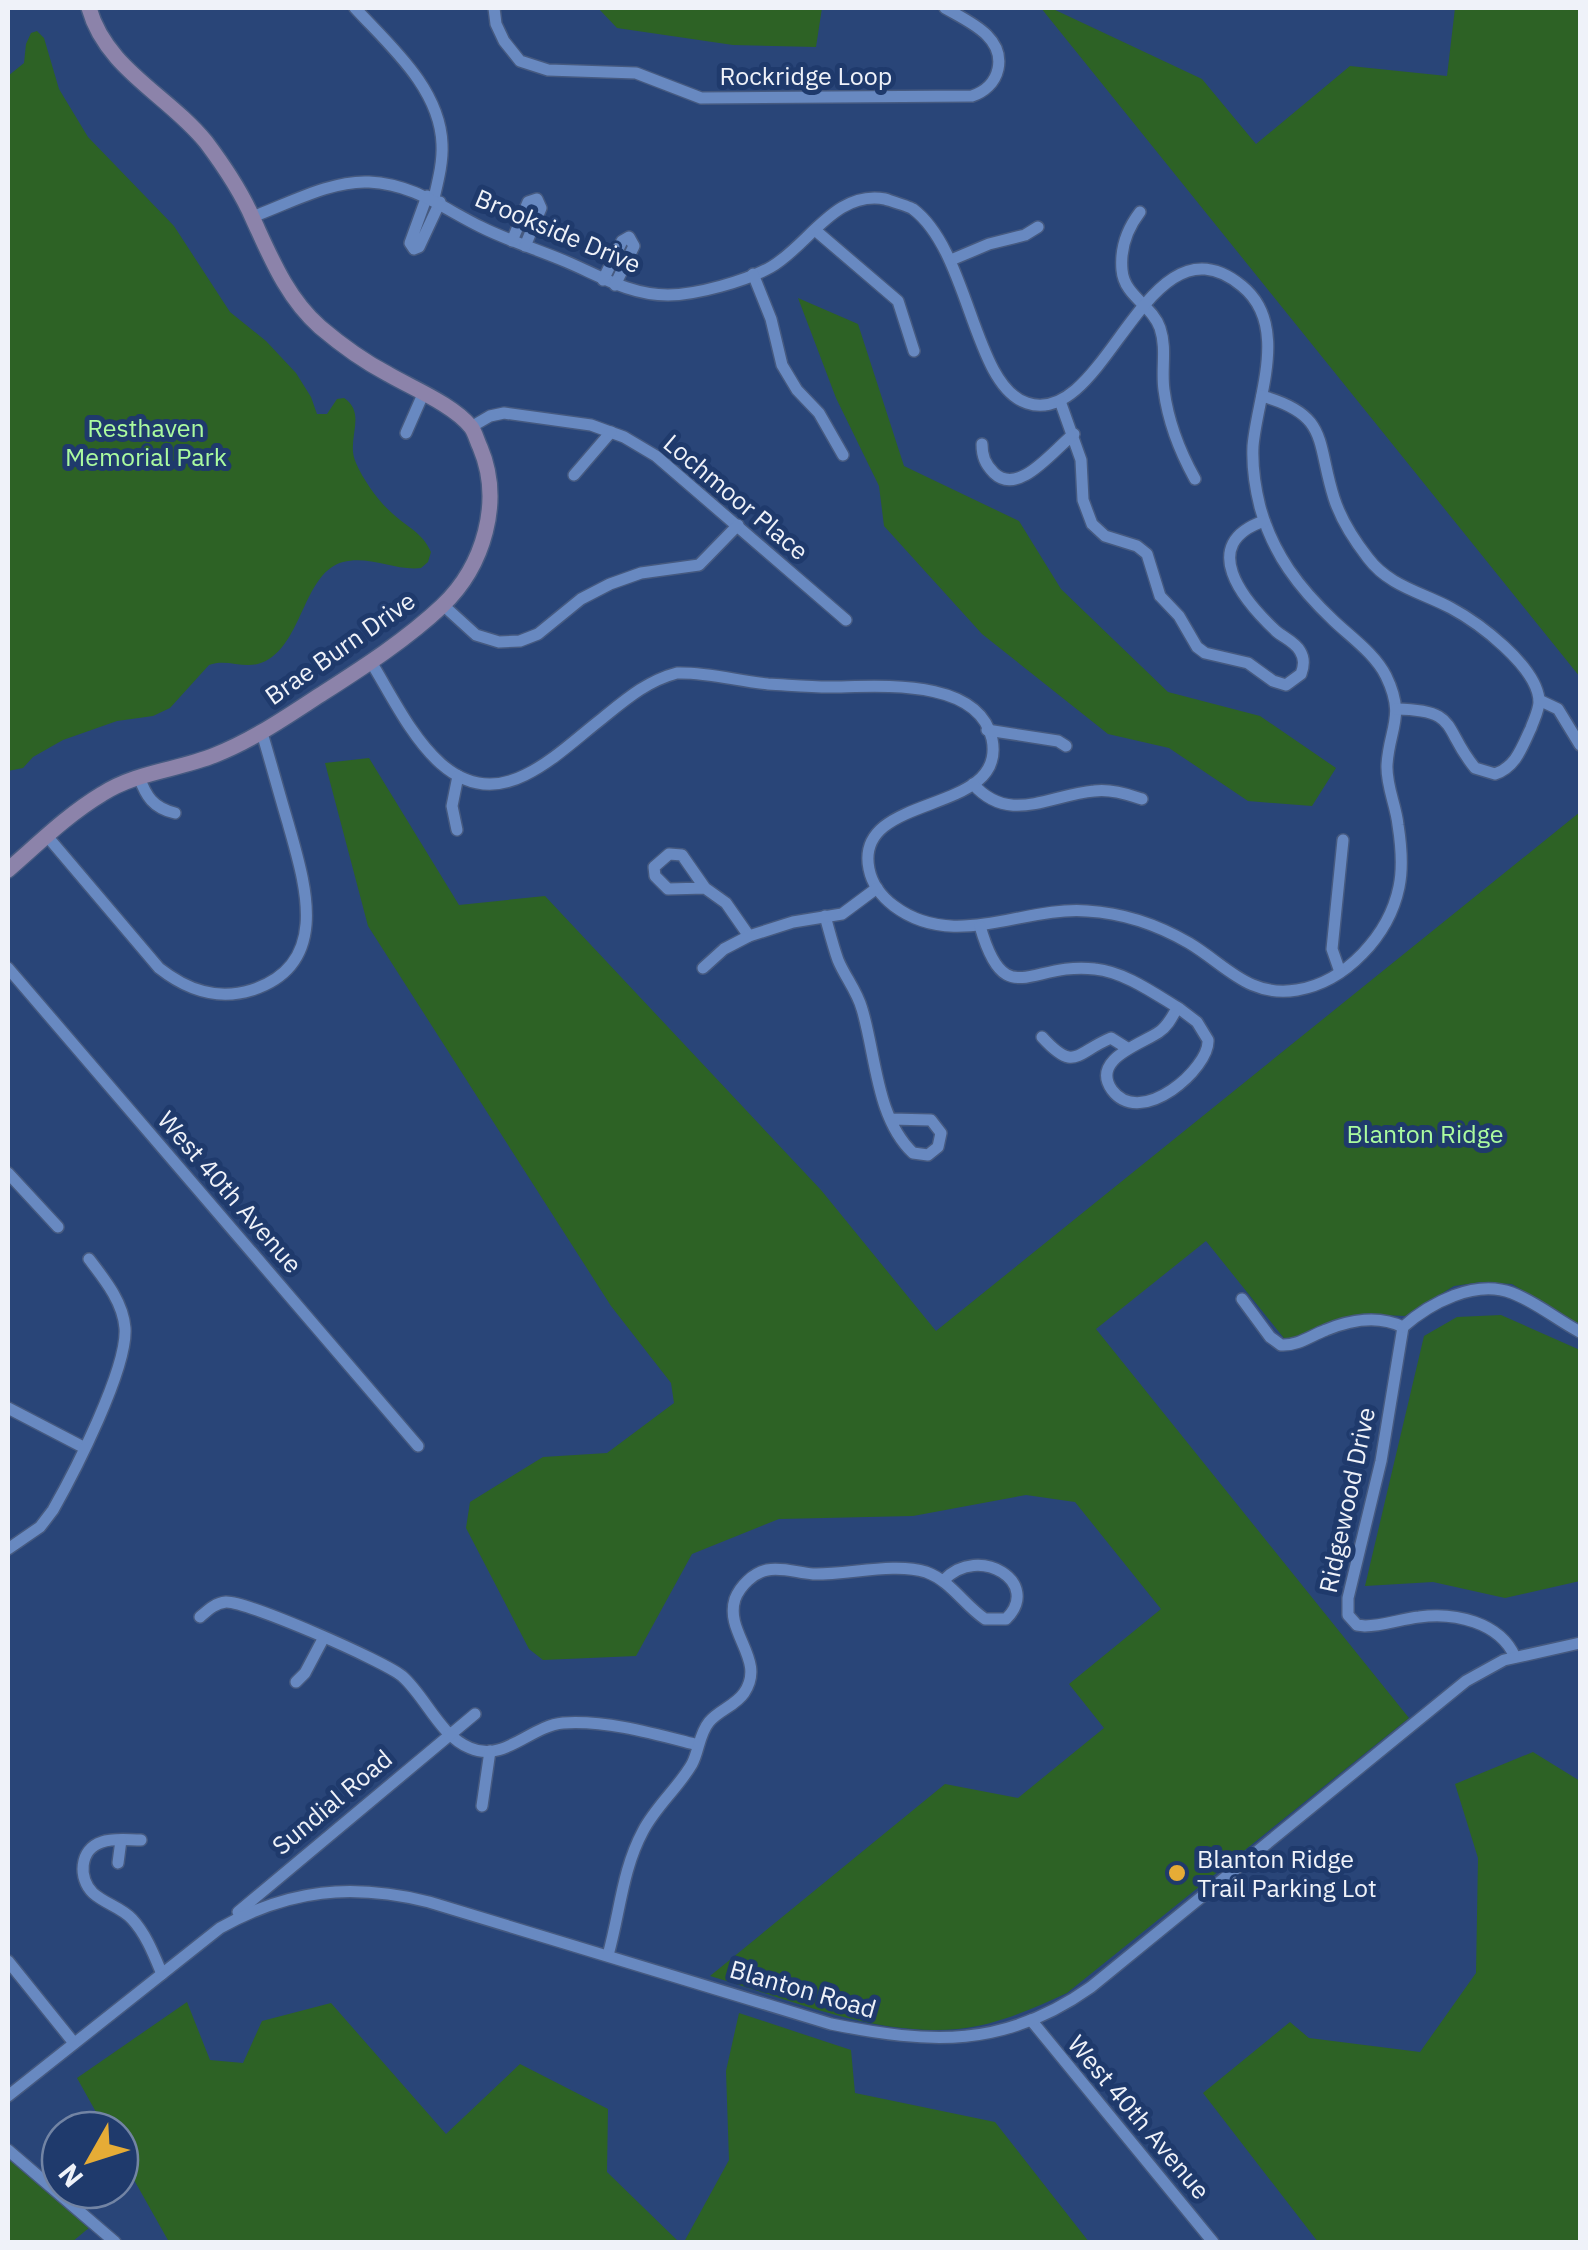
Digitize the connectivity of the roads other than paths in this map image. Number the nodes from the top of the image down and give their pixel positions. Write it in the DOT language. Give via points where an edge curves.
graph roads {
  1 [pos="89,8"];
  2 [pos="355,8"];
  3 [pos="494,8"];
  4 [pos="945,8"];
  5 [pos="434,199"];
  6 [pos="1140,212"];
  7 [pos="252,217"];
  8 [pos="1038,227"];
  9 [pos="815,230"];
  10 [pos="512,240"];
  11 [pos="525,246"];
  12 [pos="951,260"];
  13 [pos="753,274"];
  14 [pos="1144,305"];
  15 [pos="914,351"];
  16 [pos="424,392"];
  17 [pos="1262,396"];
  18 [pos="1060,401"];
  19 [pos="471,426"];
  20 [pos="611,432"];
  21 [pos="406,433"];
  22 [pos="1074,434"];
  23 [pos="982,444"];
  24 [pos="843,454"];
  25 [pos="574,475"];
  26 [pos="1195,479"];
  27 [pos="1264,521"];
  28 [pos="738,525"];
  29 [pos="443,605"];
  30 [pos="846,620"];
  31 [pos="371,662"];
  32 [pos="1539,700"];
  33 [pos="1396,709"];
  34 [pos="987,730"];
  35 [pos="262,733"];
  36 [pos="1580,745"];
  37 [pos="1066,746"];
  38 [pos="458,776"];
  39 [pos="138,777"];
  40 [pos="973,784"];
  41 [pos="1142,799"];
  42 [pos="175,813"];
  43 [pos="457,830"];
  44 [pos="47,836"];
  45 [pos="1344,840"];
  46 [pos="8,870"];
  47 [pos="704,888"];
  48 [pos="877,888"];
  49 [pos="825,916"];
  50 [pos="980,926"];
  51 [pos="749,936"];
  52 [pos="8,968"];
  53 [pos="703,968"];
  54 [pos="1340,972"];
  55 [pos="1177,1008"];
  56 [pos="1042,1037"];
  57 [pos="1127,1048"];
  58 [pos="891,1119"];
  59 [pos="8,1174"];
  60 [pos="58,1226"];
  61 [pos="90,1260"];
  62 [pos="1242,1299"];
  63 [pos="1403,1327"];
  64 [pos="1580,1332"];
  65 [pos="8,1408"];
  66 [pos="418,1446"];
  67 [pos="83,1447"];
  68 [pos="8,1550"];
  69 [pos="944,1580"];
  70 [pos="200,1617"];
  71 [pos="323,1638"];
  72 [pos="1580,1643"];
  73 [pos="1515,1656"];
  74 [pos="296,1682"];
  75 [pos="475,1714"];
  76 [pos="450,1734"];
  77 [pos="698,1745"];
  78 [pos="490,1751"];
  79 [pos="482,1806"];
  80 [pos="121,1840"];
  81 [pos="141,1840"];
  82 [pos="118,1863"];
  83 [pos="220,1928"];
  84 [pos="608,1955"];
  85 [pos="8,1961"];
  86 [pos="162,1974"];
  87 [pos="1031,2020"];
  88 [pos="74,2044"];
  89 [pos="8,2096"];
  90 [pos="8,2150"];
  91 [pos="115,2242"];
  92 [pos="1212,2242"];
  1 -- 7 [label="street" via="108,49 204,139"];
  2 -- 5 [label="street" via="408,62 436,118 442,148"];
  3 -- 4 [label="street, Rockridge Loop" via="504,42 520,61 548,70 636,73 700,98 972,96 996,76 999,55 988,36"];
  5 -- 7 [label="street, Brookside Drive" via="370,182 345,184"];
  5 -- 10 [label="street, Brookside Drive"];
  6 -- 14 [label="street" via="1125,238 1122,271"];
  7 -- 16 [label="street" via="271,264 319,326"];
  8 -- 12 [label="street"];
  9 -- 12 [label="street, Brookside Drive" via="844,206 865,198 888,200 912,208"];
  9 -- 13 [label="street, Brookside Drive"];
  9 -- 15 [label="street" via="898,302"];
  10 -- 11 [label="street, Brookside Drive"];
  10 -- 11 [label="street" via="528,202 536,199 540,208"];
  11 -- 13 [label="street, Brookside Drive" via="609,282 668,295"];
  12 -- 18 [label="street, Brookside Drive" via="1004,388 1029,404"];
  13 -- 24 [label="street" via="782,365"];
  14 -- 17 [label="street" via="1188,272 1218,274 1243,286 1266,331"];
  14 -- 18 [label="street" via="1088,378"];
  14 -- 26 [label="street" via="1161,331 1164,392"];
  16 -- 19 [label="street"];
  16 -- 21 [label="street"];
  17 -- 27 [label="street" via="1253,454"];
  17 -- 32 [label="street" via="1299,409 1314,426 1339,511 1376,568 1490,636 1524,670"];
  18 -- 22 [label="street"];
  19 -- 20 [label="street, Lochmoor Place" via="504,413"];
  19 -- 29 [label="street, Brae Burn Drive" via="491,489 488,527 468,572"];
  20 -- 25 [label="street"];
  20 -- 28 [label="street, Lochmoor Place" via="656,456"];
  22 -- 23 [label="street" via="1010,482 987,464"];
  22 -- 27 [label="street" via="1085,508 1098,530 1143,549 1157,590 1197,647 1286,685 1301,674 1301,652 1245,596 1230,565 1240,532"];
  27 -- 33 [label="street" via="1296,580 1381,666"];
  28 -- 29 [label="street" via="700,564 624,578 520,642 476,635"];
  28 -- 30 [label="street, Lochmoor Place"];
  29 -- 31 [label="street, Brae Burn Drive"];
  31 -- 35 [label="street, Brae Burn Drive"];
  31 -- 38 [label="street" via="432,758"];
  32 -- 33 [label="street" via="1514,762 1495,774 1474,768 1441,716"];
  32 -- 36 [label="street" via="1558,710"];
  33 -- 54 [label="street" via="1387,770 1398,822 1400,884 1374,941"];
  34 -- 37 [label="street"];
  34 -- 38 [label="street" via="961,701 920,687 825,687 677,673 644,686 519,778 486,784"];
  34 -- 40 [label="street" via="990,762"];
  35 -- 39 [label="street, Brae Burn Drive" via="213,756"];
  35 -- 44 [label="street" via="308,909 298,954 270,982 226,996 171,977"];
  38 -- 43 [label="street" via="452,806"];
  39 -- 42 [label="street" via="151,802"];
  39 -- 44 [label="street, Brae Burn Drive" via="102,793"];
  40 -- 41 [label="street" via="1010,807 1096,790"];
  40 -- 48 [label="street" via="874,836 868,865"];
  44 -- 46 [label="street, Brae Burn Drive"];
  45 -- 54 [label="street" via="1332,949"];
  47 -- 51 [label="street" via="726,903"];
  48 -- 49 [label="street" via="842,914"];
  48 -- 50 [label="street" via="924,922"];
  49 -- 51 [label="street"];
  49 -- 58 [label="street" via="861,1004"];
  50 -- 54 [label="street" via="1053,911 1098,911 1166,931 1261,990 1306,988"];
  50 -- 55 [label="street" via="991,961 1006,976 1104,970"];
  51 -- 53 [label="street"];
  52 -- 66 [label="street, West 40th Avenue"];
  55 -- 57 [label="street" via="1159,1032"];
  55 -- 57 [label="street" via="1202,1028 1208,1052 1154,1101 1130,1103 1109,1084 1108,1070"];
  56 -- 57 [label="street" via="1067,1058 1111,1038"];
  58 -- 58 [label="street" via="913,1153 928,1155 938,1147 940,1133 931,1120"];
  59 -- 60 [label="street"];
  61 -- 67 [label="street" via="116,1298 124,1354"];
  62 -- 63 [label="street" via="1281,1346 1355,1322"];
  63 -- 64 [label="street" via="1446,1298 1496,1290"];
  63 -- 73 [label="street, Ridgewood Drive" via="1348,1616 1365,1626 1426,1616 1468,1620 1497,1633"];
  65 -- 67 [label="street"];
  67 -- 68 [label="street" via="47,1518"];
  69 -- 69 [label="street" via="986,1618 1006,1619 1017,1604 1016,1587 988,1565 961,1566"];
  69 -- 77 [label="street" via="903,1569 769,1570 754,1576 738,1594 733,1616 750,1662 749,1684 710,1720"];
  70 -- 71 [label="street" via="216,1604 243,1604"];
  71 -- 74 [label="street"];
  71 -- 76 [label="street" via="399,1674"];
  72 -- 73 [label="street, Blanton Road"];
  73 -- 87 [label="street, Blanton Road" via="1466,1681 1091,1986"];
  75 -- 76 [label="street, Sundial Road"];
  76 -- 78 [label="street" via="471,1749"];
  76 -- 83 [label="street, Sundial Road"];
  77 -- 78 [label="street" via="614,1726 560,1724"];
  77 -- 84 [label="street" via="631,1855"];
  78 -- 79 [label="street"];
  80 -- 81 [label="street"];
  80 -- 82 [label="street"];
  80 -- 86 [label="street" via="90,1849 83,1862 85,1883 137,1924"];
  83 -- 84 [label="street, Blanton Road" via="276,1902 367,1890"];
  83 -- 86 [label="street, Blanton Road"];
  84 -- 87 [label="street, Blanton Road" via="800,2016 886,2035 952,2039"];
  85 -- 88 [label="street"];
  86 -- 88 [label="street, Blanton Road"];
  87 -- 92 [label="street, West 40th Avenue"];
  88 -- 89 [label="street, Blanton Road"];
  90 -- 91 [label="street"];
}
